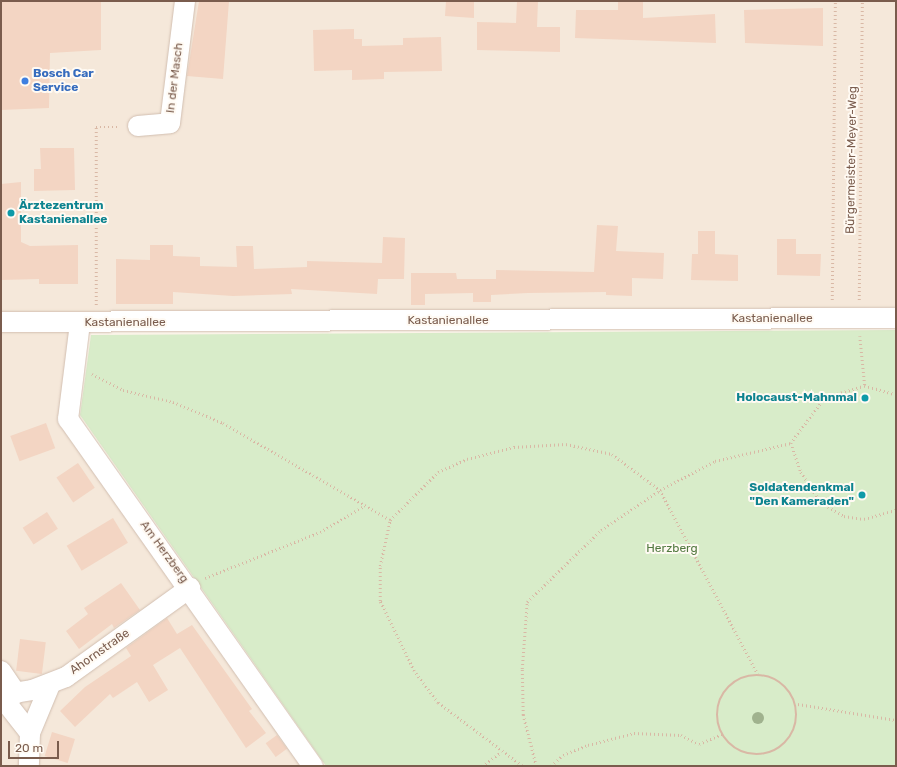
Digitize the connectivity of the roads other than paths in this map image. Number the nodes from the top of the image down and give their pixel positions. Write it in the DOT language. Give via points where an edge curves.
graph roads {
  1 [pos="185,1"];
  2 [pos="138,126"];
  3 [pos="896,318"];
  4 [pos="1,322"];
  5 [pos="88,323"];
  6 [pos="190,588"];
  7 [pos="1,671"];
  8 [pos="50,685"];
  9 [pos="6,694"];
  10 [pos="30,733"];
  11 [pos="29,766"];
  12 [pos="313,766"];
  1 -- 2 [label="street, In der Masch" via="170,123"];
  3 -- 5 [label="street, Kastanienallee"];
  4 -- 5 [label="street, Kastanienallee"];
  5 -- 6 [label="street, Am Herzberg" via="75,366 68,419"];
  6 -- 8 [label="street, Ahornstraße"];
  6 -- 12 [label="street, Am Herzberg"];
  7 -- 9 [label="street"];
  8 -- 9 [label="street, Ahornstraße"];
  8 -- 10 [label="street"];
  9 -- 10 [label="street"];
  10 -- 11 [label="street"];
}
